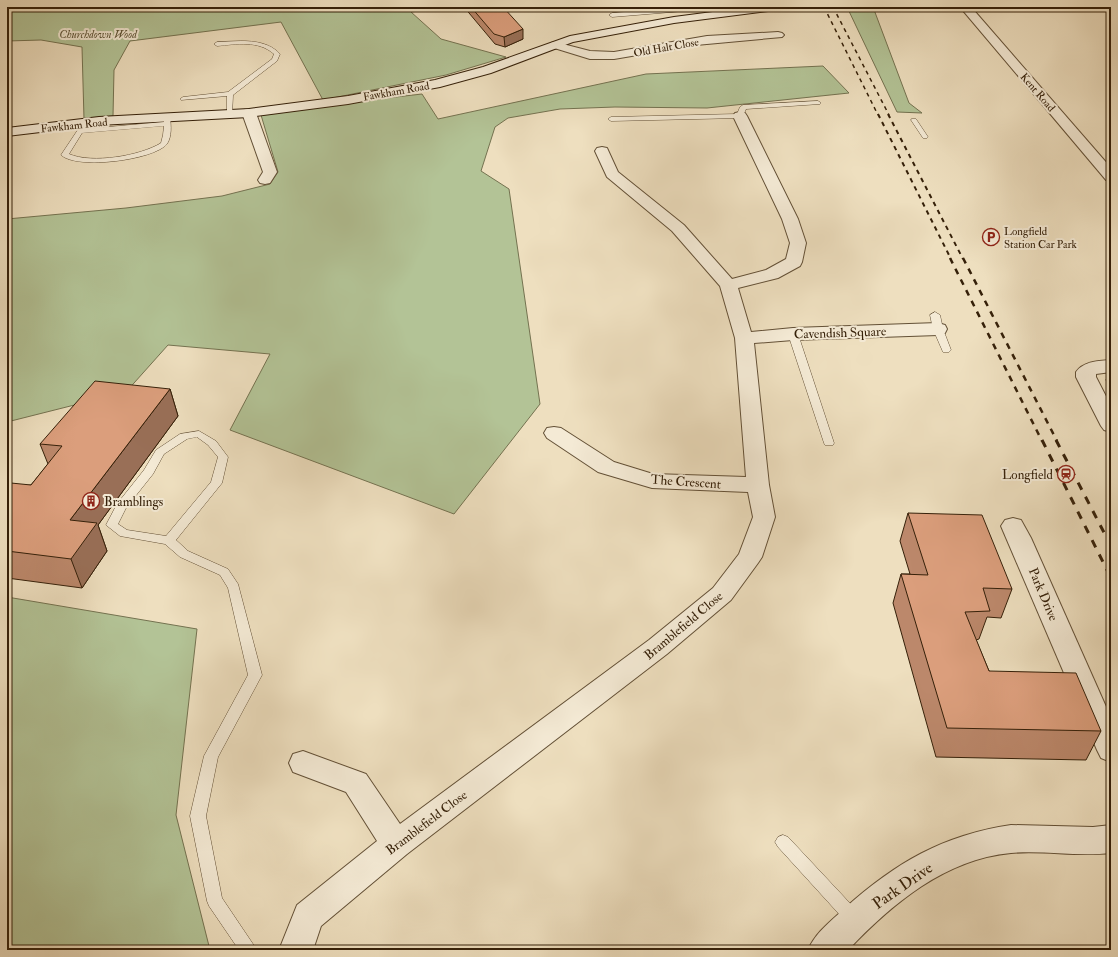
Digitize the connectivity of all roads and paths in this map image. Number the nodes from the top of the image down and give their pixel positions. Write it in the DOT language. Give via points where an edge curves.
graph roads {
  1 [pos="708,7"];
  2 [pos="776,7"];
  3 [pos="965,7"];
  4 [pos="612,15"];
  5 [pos="778,35"];
  6 [pos="217,44"];
  7 [pos="555,45"];
  8 [pos="230,94"];
  9 [pos="183,99"];
  10 [pos="818,104"];
  11 [pos="249,113"];
  12 [pos="230,114"];
  13 [pos="740,116"];
  14 [pos="611,119"];
  15 [pos="914,120"];
  16 [pos="167,121"];
  17 [pos="82,127"];
  18 [pos="7,132"];
  19 [pos="925,137"];
  20 [pos="602,151"];
  21 [pos="1111,177"];
  22 [pos="265,180"];
  23 [pos="728,285"];
  24 [pos="936,322"];
  25 [pos="793,334"];
  26 [pos="744,338"];
  27 [pos="946,350"];
  28 [pos="1111,366"];
  29 [pos="1111,426"];
  30 [pos="554,433"];
  31 [pos="829,443"];
  32 [pos="758,485"];
  33 [pos="1013,526"];
  34 [pos="169,541"];
  35 [pos="1111,750"];
  36 [pos="303,763"];
  37 [pos="1111,839"];
  38 [pos="783,842"];
  39 [pos="396,844"];
  40 [pos="855,920"];
  41 [pos="249,950"];
  42 [pos="296,950"];
  43 [pos="825,950"];
  1 -- 4 [label="lane"];
  2 -- 7 [label="street, Fawkham Road" via="620,29 570,39"];
  3 -- 21 [label="street, Kent Road"];
  5 -- 7 [label="street, Old Halt Close" via="684,43 612,56 590,55"];
  6 -- 8 [label="lane" via="252,43 273,49 277,54 275,60"];
  7 -- 11 [label="street, Fawkham Road" via="487,70 436,84 348,100"];
  8 -- 9 [label="lane"];
  8 -- 12 [label="lane"];
  10 -- 13 [label="lane" via="743,107"];
  11 -- 12 [label="street, Fawkham Road"];
  11 -- 22 [label="street" via="270,172"];
  12 -- 16 [label="street, Fawkham Road"];
  13 -- 14 [label="lane"];
  13 -- 23 [label="street" via="790,219 798,243 794,262 772,274"];
  15 -- 19 [label="lane"];
  16 -- 17 [label="street, Fawkham Road"];
  16 -- 17 [label="lane" via="167,138 151,151 136,156 78,160 65,155"];
  17 -- 18 [label="street, Fawkham Road"];
  20 -- 23 [label="street, Bramblefield Close" via="612,174 678,228"];
  23 -- 26 [label="street, Bramblefield Close"];
  24 -- 25 [label="street, Cavendish Square"];
  24 -- 27 [label="lane"];
  25 -- 26 [label="street, Cavendish Square"];
  25 -- 31 [label="lane"];
  26 -- 32 [label="street, Bramblefield Close"];
  28 -- 29 [label="street" via="1086,372 1086,377"];
  30 -- 32 [label="street, The Crescent" via="606,467 652,480"];
  32 -- 39 [label="street, Bramblefield Close" via="764,517 750,557 722,594 658,647"];
  33 -- 35 [label="street, Park Drive"];
  34 -- 34 [label="lane" via="124,533 112,525 160,452 184,436 199,434 212,443 223,457 216,483"];
  34 -- 41 [label="lane" via="184,554 224,572 234,587 255,675 211,756 198,816 215,901"];
  36 -- 39 [label="street" via="356,783"];
  37 -- 40 [label="street, Park Drive" via="1016,839 973,846 923,868"];
  38 -- 40 [label="lane"];
  39 -- 42 [label="street, Bramblefield Close" via="308,916"];
  40 -- 43 [label="street, Park Drive"];
}
